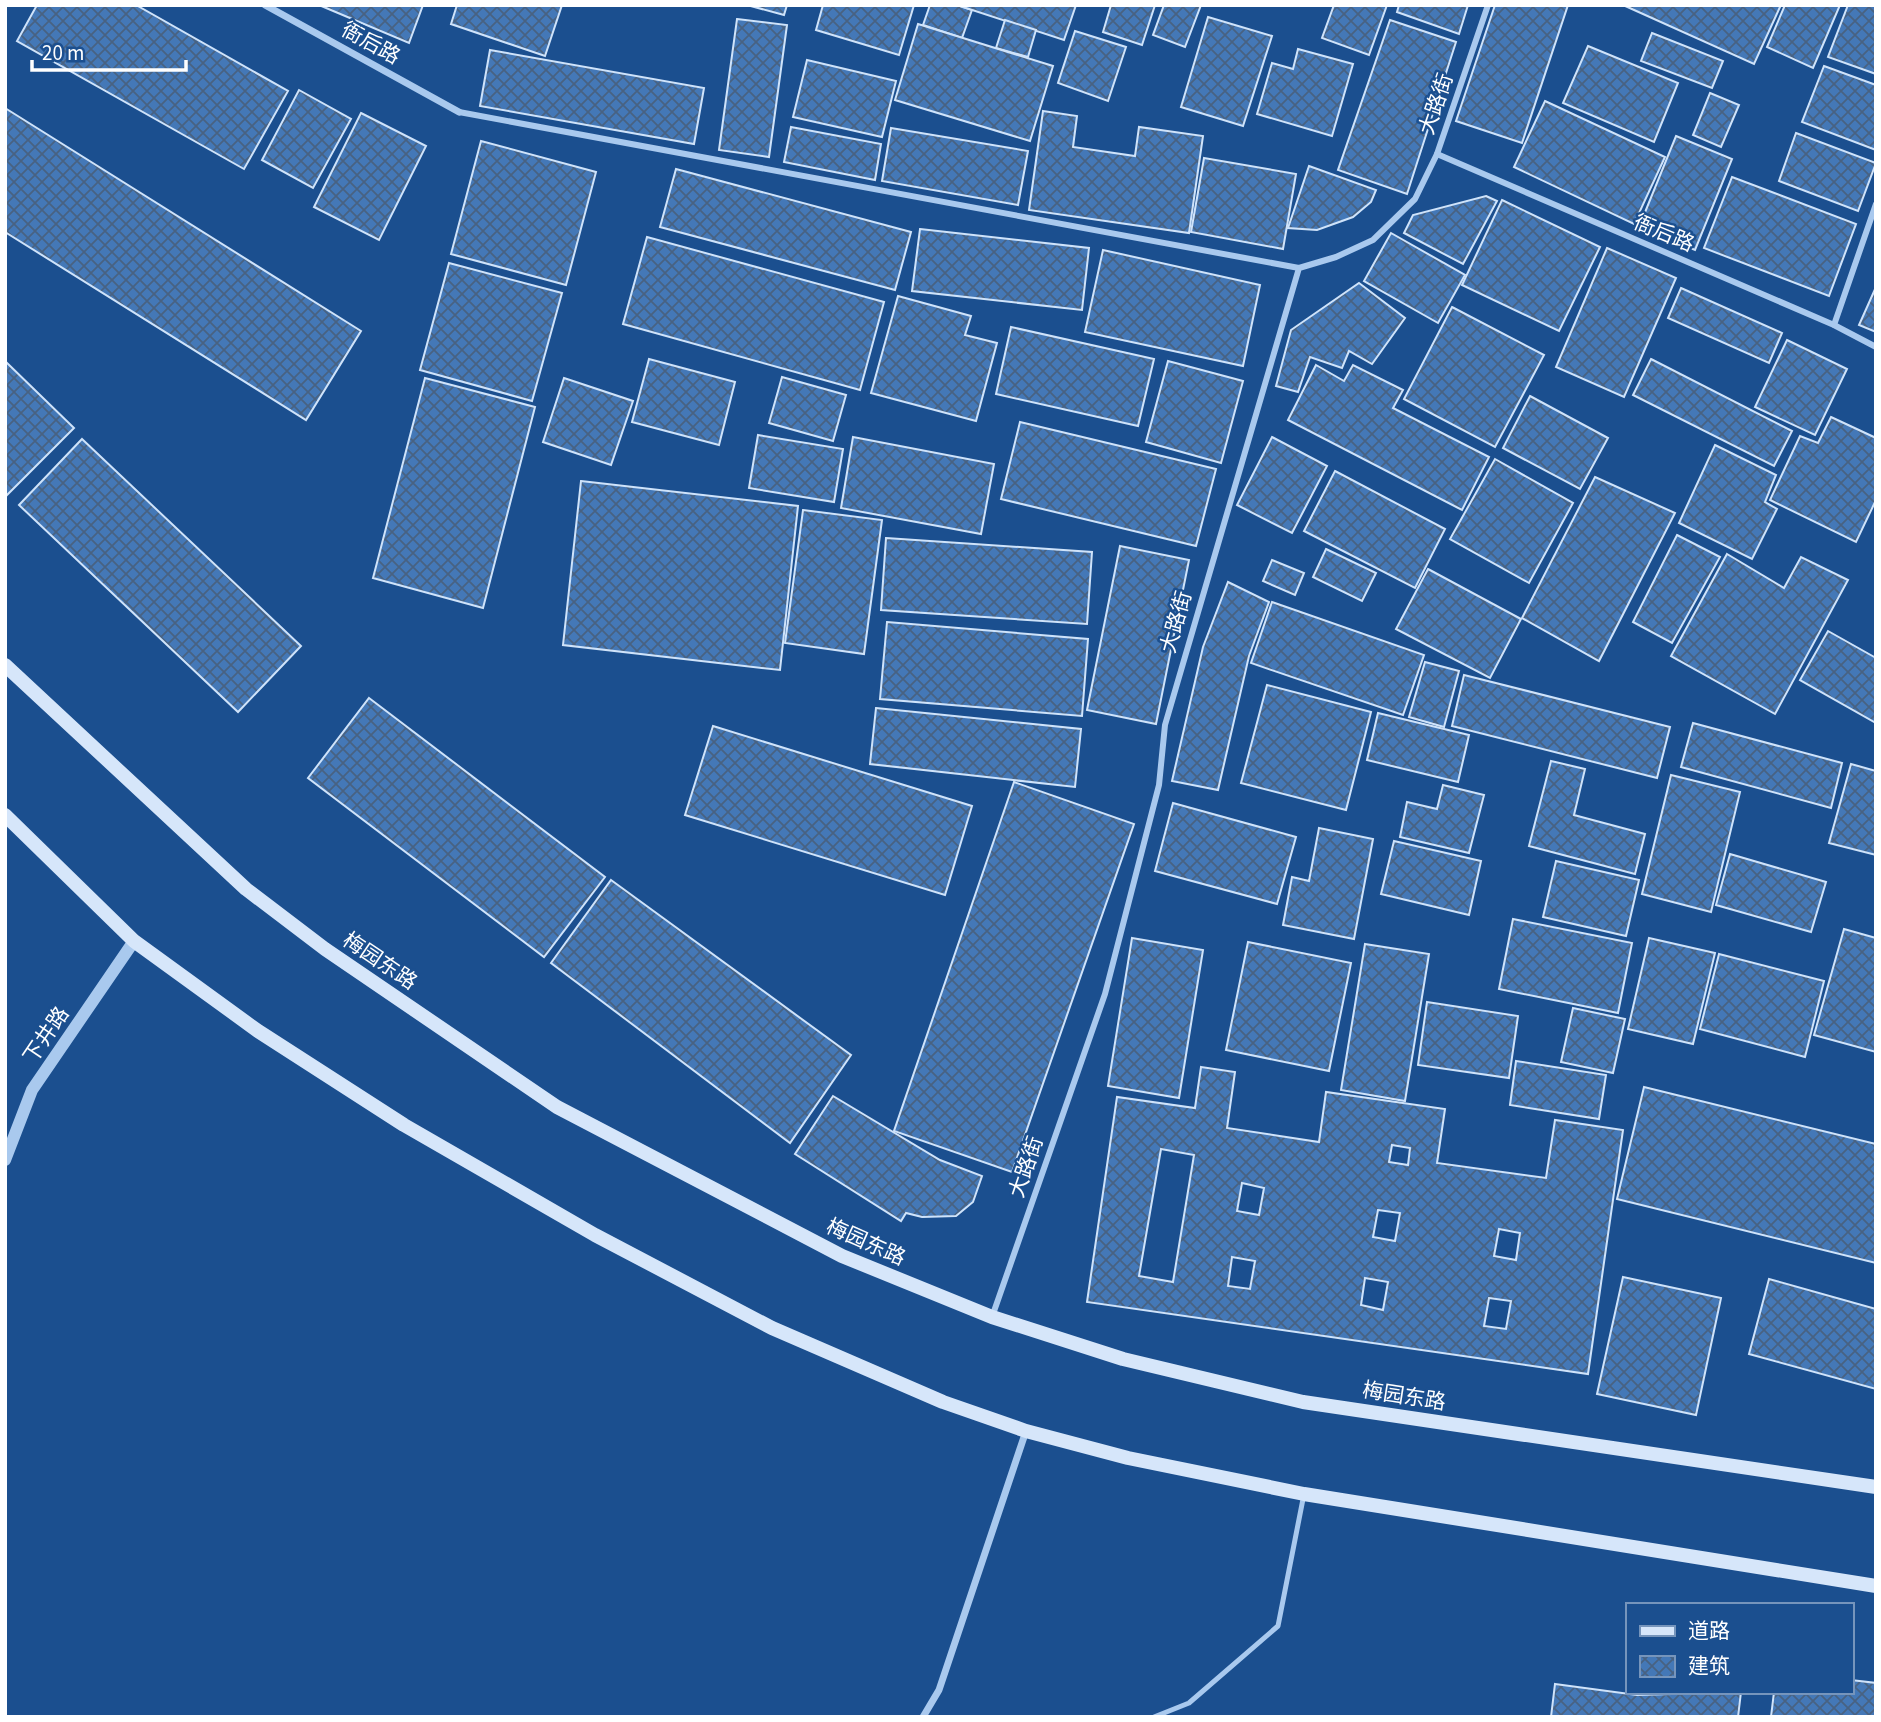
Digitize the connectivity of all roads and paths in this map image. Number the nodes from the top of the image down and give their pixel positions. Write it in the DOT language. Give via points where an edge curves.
graph roads {
  1 [pos="265,5"];
  2 [pos="1488,5"];
  3 [pos="459,112"];
  4 [pos="1437,154"];
  5 [pos="1876,204"];
  6 [pos="1299,268"];
  7 [pos="1834,325"];
  8 [pos="1876,347"];
  9 [pos="5,665"];
  10 [pos="5,815"];
  11 [pos="134,941"];
  12 [pos="5,1160"];
  13 [pos="992,1317"];
  14 [pos="1026,1431"];
  15 [pos="1876,1487"];
  16 [pos="1304,1494"];
  17 [pos="1876,1586"];
  18 [pos="923,1717"];
  19 [pos="1154,1717"];
  1 -- 3 [label="street, 衙后路"];
  2 -- 4 [label="street, 大路街"];
  3 -- 6 [label="street"];
  4 -- 6 [label="street, 大路街" via="1415,199 1373,240"];
  4 -- 7 [label="street, 衙后路"];
  5 -- 7 [label="street"];
  6 -- 13 [label="street, 大路街" via="1165,725 1158,785 1105,994"];
  7 -- 8 [label="street, 衙后路"];
  9 -- 13 [label="main road, 梅园东路" via="246,889 325,949 557,1107 842,1256"];
  10 -- 11 [label="main road"];
  11 -- 12 [label="street, 下井路" via="32,1090"];
  11 -- 14 [label="main road" via="258,1031 404,1125 595,1235 772,1328 943,1402"];
  13 -- 15 [label="main road, 梅园东路" via="1123,1359 1303,1402"];
  14 -- 16 [label="main road" via="1128,1458"];
  14 -- 18 [label="street" via="939,1690"];
  16 -- 17 [label="main road"];
  16 -- 19 [label="lane" via="1278,1626 1189,1703"];
}
